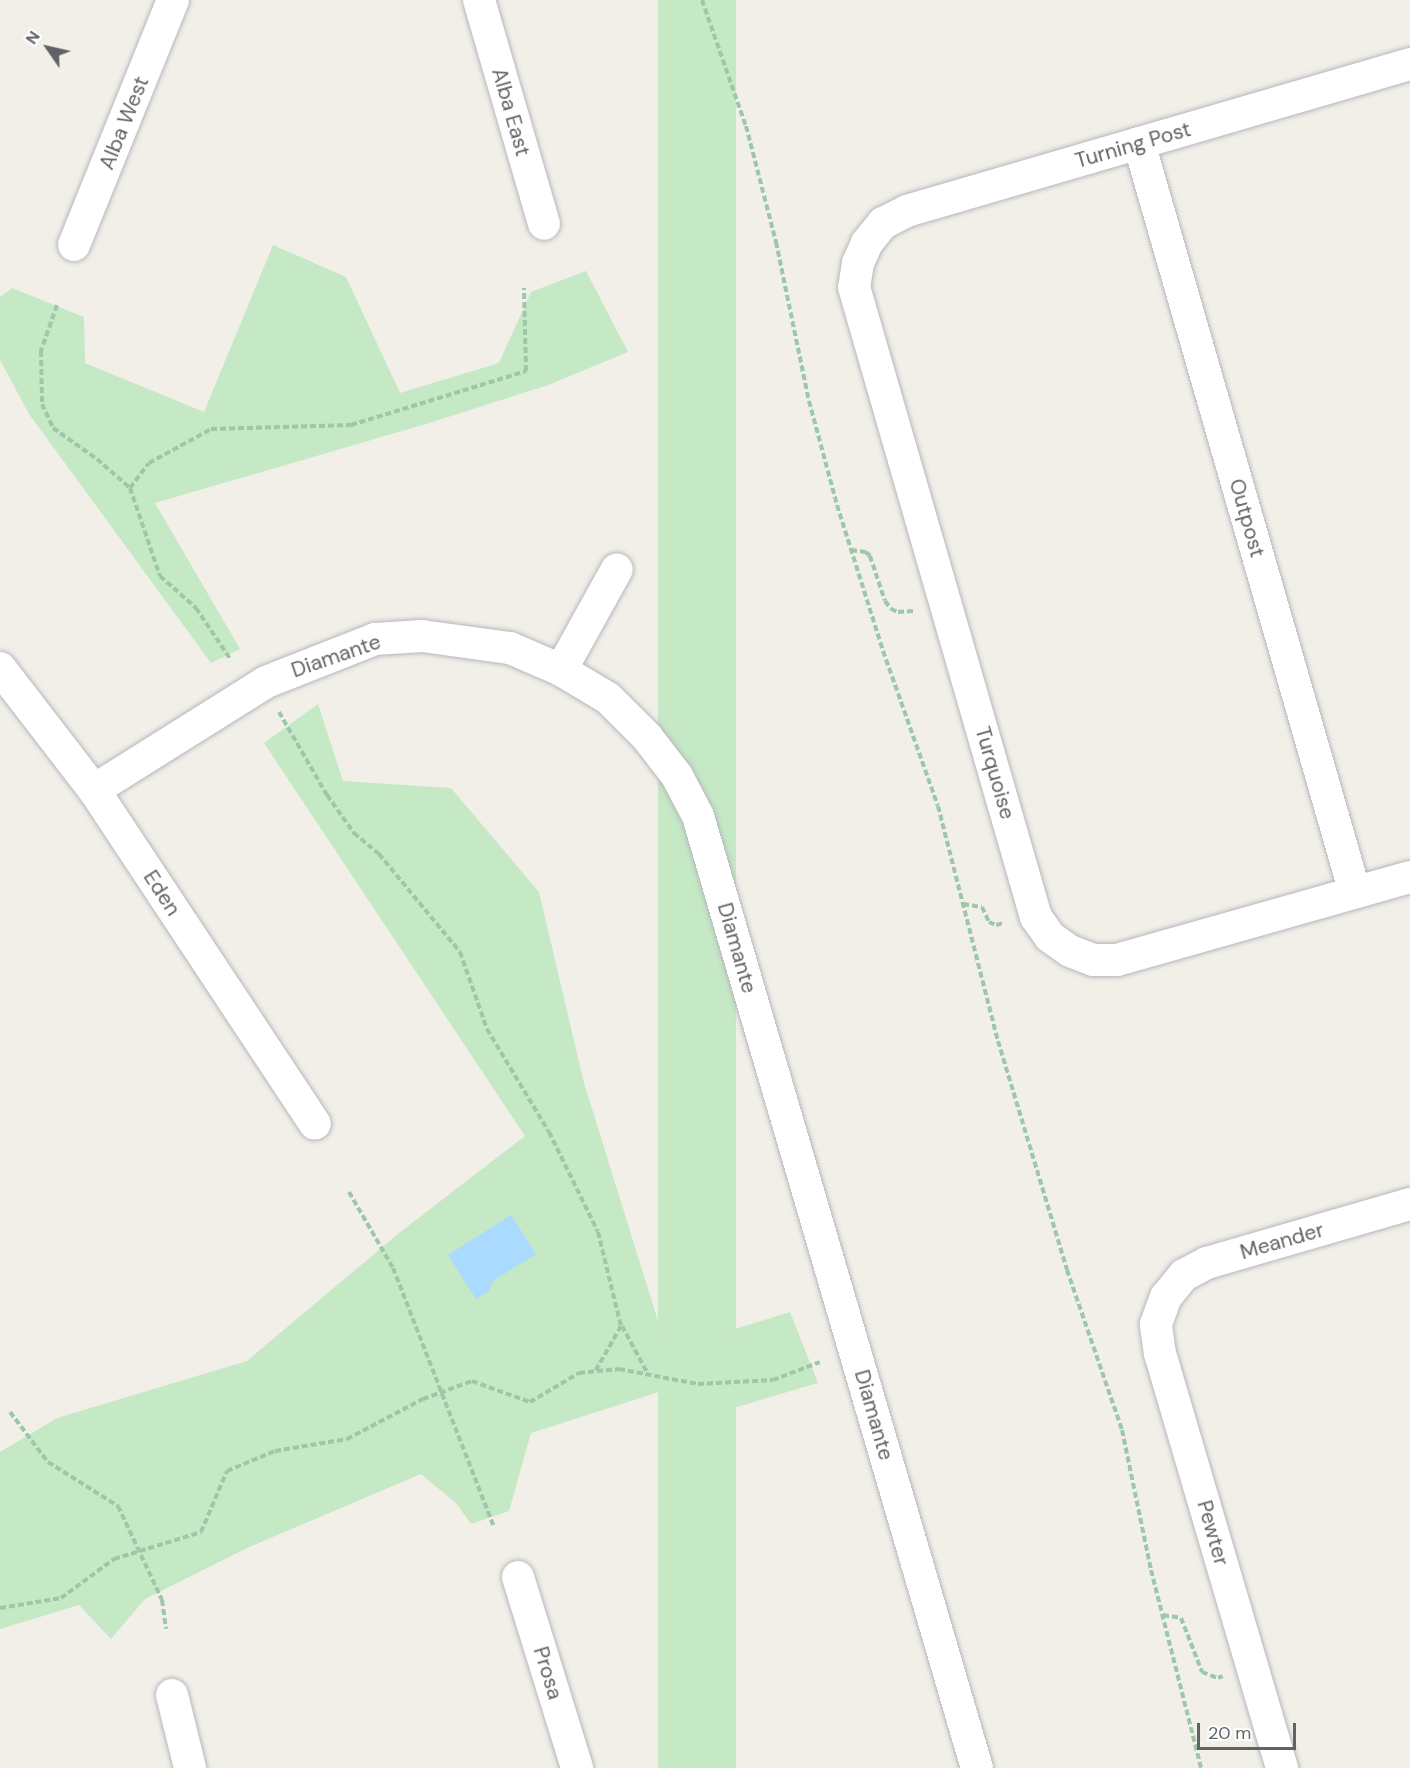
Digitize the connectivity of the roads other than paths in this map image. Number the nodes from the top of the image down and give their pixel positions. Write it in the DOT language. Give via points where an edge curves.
graph roads {
  1 [pos="173,0"];
  2 [pos="479,0"];
  3 [pos="1410,64"];
  4 [pos="1139,143"];
  5 [pos="544,224"];
  6 [pos="867,243"];
  7 [pos="74,245"];
  8 [pos="617,569"];
  9 [pos="0,668"];
  10 [pos="561,670"];
  11 [pos="94,790"];
  12 [pos="1410,877"];
  13 [pos="1355,893"];
  14 [pos="315,1124"];
  15 [pos="1410,1204"];
  16 [pos="1166,1298"];
  17 [pos="518,1577"];
  18 [pos="172,1695"];
  19 [pos="190,1768"];
  20 [pos="577,1768"];
  21 [pos="977,1768"];
  22 [pos="1282,1768"];
  1 -- 7 [label="street, Alba West"];
  2 -- 5 [label="street, Alba East"];
  3 -- 4 [label="street, Turning Post"];
  4 -- 6 [label="street, Turning Post" via="907,211 883,223"];
  4 -- 13 [label="street, Outpost"];
  6 -- 13 [label="street, Turquoise" via="854,287 1036,917 1050,937 1093,960 1117,960"];
  8 -- 10 [label="street"];
  9 -- 11 [label="street, Eden"];
  10 -- 11 [label="street, Diamante" via="510,648 422,636 375,639 266,682"];
  10 -- 21 [label="street, Diamante" via="608,698 647,737 677,776 698,816"];
  11 -- 14 [label="street, Eden"];
  12 -- 13 [label="street, Turquoise"];
  15 -- 16 [label="street, Meander" via="1207,1263 1184,1275"];
  16 -- 22 [label="street, Pewter" via="1156,1324 1160,1354"];
  17 -- 20 [label="street, Prosa"];
  18 -- 19 [label="street"];
}
